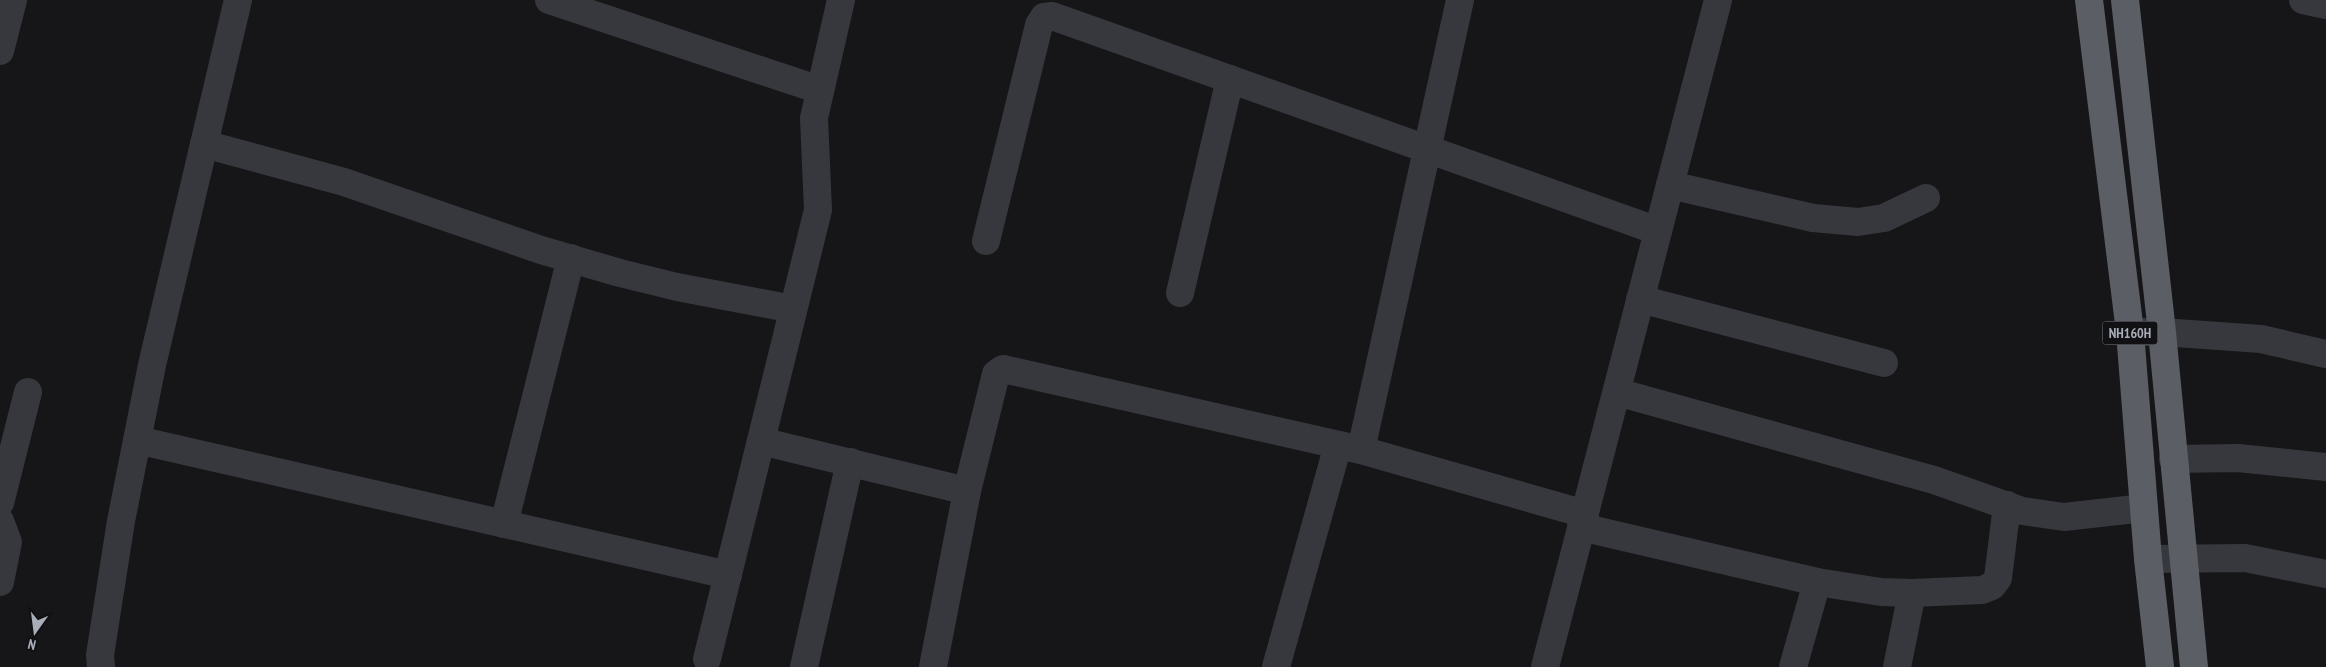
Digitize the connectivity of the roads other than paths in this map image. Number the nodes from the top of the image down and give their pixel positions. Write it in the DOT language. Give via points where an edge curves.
graph roads {
  1 [pos="13,0"];
  2 [pos="549,0"];
  3 [pos="841,0"];
  4 [pos="1460,0"];
  5 [pos="1718,0"];
  6 [pos="2089,0"];
  7 [pos="2125,0"];
  8 [pos="2303,0"];
  9 [pos="235,1"];
  10 [pos="2326,5"];
  11 [pos="1043,9"];
  12 [pos="0,51"];
  13 [pos="1230,79"];
  14 [pos="820,90"];
  15 [pos="204,144"];
  16 [pos="1427,149"];
  17 [pos="1670,185"];
  18 [pos="1926,198"];
  19 [pos="1658,232"];
  20 [pos="986,241"];
  21 [pos="571,258"];
  22 [pos="1180,293"];
  23 [pos="1640,298"];
  24 [pos="793,310"];
  25 [pos="2130,332"];
  26 [pos="2162,332"];
  27 [pos="2326,354"];
  28 [pos="1884,364"];
  29 [pos="28,392"];
  30 [pos="1616,392"];
  31 [pos="137,440"];
  32 [pos="761,441"];
  33 [pos="1350,447"];
  34 [pos="2173,459"];
  35 [pos="850,462"];
  36 [pos="2326,467"];
  37 [pos="967,491"];
  38 [pos="0,503"];
  39 [pos="2007,505"];
  40 [pos="2144,508"];
  41 [pos="1583,520"];
  42 [pos="0,521"];
  43 [pos="504,524"];
  44 [pos="2182,558"];
  45 [pos="2148,559"];
  46 [pos="2326,574"];
  47 [pos="728,575"];
  48 [pos="0,582"];
  49 [pos="1817,582"];
  50 [pos="1912,594"];
  51 [pos="707,660"];
  52 [pos="101,667"];
  53 [pos="804,667"];
  54 [pos="933,667"];
  55 [pos="1276,667"];
  56 [pos="1545,667"];
  57 [pos="1793,667"];
  58 [pos="1897,667"];
  59 [pos="2160,667"];
  60 [pos="2194,667"];
  1 -- 12 [label="street"];
  2 -- 14 [label="street"];
  3 -- 14 [label="street"];
  4 -- 16 [label="street"];
  5 -- 17 [label="street"];
  6 -- 25 [label="highway, NH160H"];
  7 -- 26 [label="highway, NH160H"];
  8 -- 10 [label="street"];
  9 -- 15 [label="street"];
  11 -- 13 [label="street" via="1052,16"];
  11 -- 20 [label="street"];
  13 -- 16 [label="street"];
  13 -- 22 [label="street"];
  14 -- 24 [label="street" via="814,118 818,210"];
  15 -- 21 [label="street" via="344,182"];
  15 -- 31 [label="street"];
  16 -- 19 [label="street"];
  16 -- 33 [label="street"];
  17 -- 18 [label="street" via="1813,218 1858,222 1884,218"];
  17 -- 19 [label="street"];
  19 -- 23 [label="street"];
  21 -- 24 [label="street" via="677,287"];
  21 -- 43 [label="street"];
  23 -- 28 [label="street"];
  23 -- 30 [label="street"];
  24 -- 32 [label="street"];
  25 -- 26 [label="street"];
  25 -- 40 [label="highway, NH160H"];
  26 -- 27 [label="street" via="2261,339"];
  26 -- 34 [label="highway, NH160H"];
  29 -- 38 [label="street"];
  30 -- 39 [label="street" via="1934,480"];
  30 -- 41 [label="street"];
  31 -- 43 [label="street"];
  31 -- 52 [label="street" via="121,521 100,655"];
  32 -- 35 [label="street"];
  32 -- 47 [label="street"];
  33 -- 37 [label="street" via="1004,369 996,374"];
  33 -- 41 [label="street"];
  33 -- 55 [label="street"];
  34 -- 36 [label="street" via="2238,458"];
  34 -- 44 [label="highway, NH160H"];
  35 -- 37 [label="street"];
  35 -- 53 [label="street"];
  37 -- 54 [label="street"];
  39 -- 40 [label="street" via="2022,511 2064,517"];
  39 -- 50 [label="street" via="1998,578 1992,586 1982,590"];
  40 -- 45 [label="highway, NH160H"];
  41 -- 49 [label="street"];
  41 -- 56 [label="street"];
  42 -- 48 [label="street" via="8,542"];
  43 -- 47 [label="street"];
  44 -- 45 [label="street"];
  44 -- 46 [label="street" via="2244,558"];
  44 -- 60 [label="highway, NH160H"];
  45 -- 59 [label="highway, NH160H"];
  47 -- 51 [label="street"];
  49 -- 50 [label="street"];
  49 -- 57 [label="street"];
  50 -- 58 [label="street"];
}
